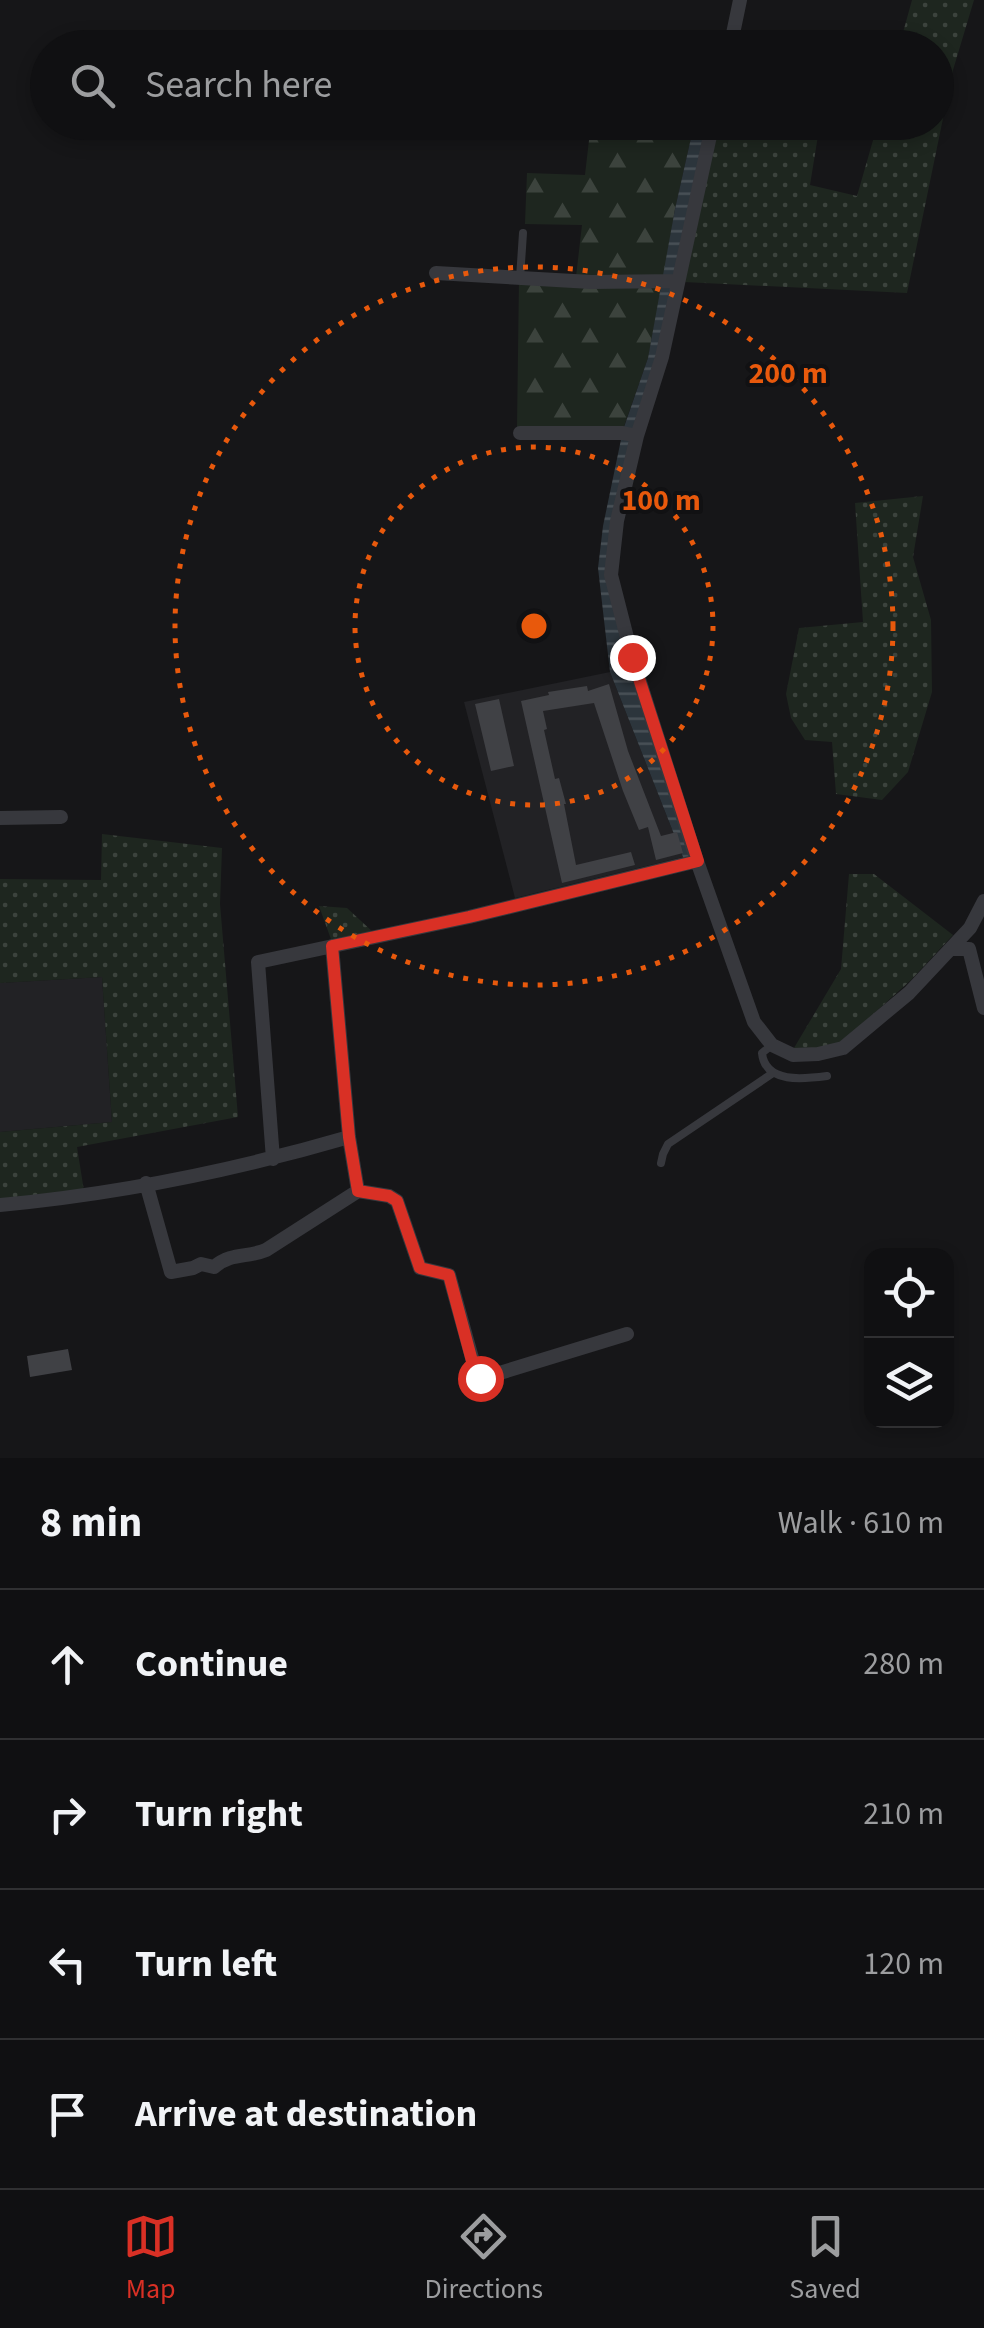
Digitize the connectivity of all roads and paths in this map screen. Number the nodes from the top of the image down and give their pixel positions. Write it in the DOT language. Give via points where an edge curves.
graph roads {
  1 [pos="740,0"];
  2 [pos="734,30"];
  3 [pos="708,140"];
  4 [pos="522,233"];
  5 [pos="436,274"];
  6 [pos="520,278"];
  7 [pos="678,281"];
  8 [pos="520,434"];
  9 [pos="637,436"];
  10 [pos="61,817"];
  11 [pos="0,818"];
  12 [pos="698,861"];
  13 [pos="984,901"];
  14 [pos="332,946"];
  15 [pos="951,949"];
  16 [pos="984,1008"];
  17 [pos="772,1045"];
  18 [pos="773,1073"];
  19 [pos="826,1076"];
  20 [pos="349,1137"];
  21 [pos="273,1159"];
  22 [pos="661,1163"];
  23 [pos="146,1184"];
  24 [pos="358,1191"];
  25 [pos="0,1205"];
  26 [pos="627,1334"];
  1 -- 2 [label="street"];
  3 -- 7 [label="street"];
  4 -- 6 [label="lane"];
  5 -- 6 [label="street"];
  6 -- 7 [label="street"];
  7 -- 9 [label="street"];
  8 -- 9 [label="street"];
  9 -- 12 [label="street" via="611,575"];
  10 -- 11 [label="street"];
  12 -- 14 [label="street"];
  12 -- 17 [label="street" via="754,1022"];
  13 -- 15 [label="street"];
  14 -- 20 [label="street"];
  14 -- 21 [label="street" via="258,962"];
  15 -- 16 [label="street" via="969,949"];
  15 -- 17 [label="street" via="843,1048 793,1055"];
  17 -- 18 [label="lane" via="762,1060"];
  18 -- 19 [label="lane"];
  18 -- 22 [label="lane" via="668,1144"];
  20 -- 21 [label="street"];
  20 -- 24 [label="street"];
  21 -- 23 [label="street"];
  23 -- 24 [label="street" via="171,1272 258,1254"];
  23 -- 25 [label="street"];
  24 -- 26 [label="street" via="397,1201 420,1268 449,1275 476,1376"];
}
